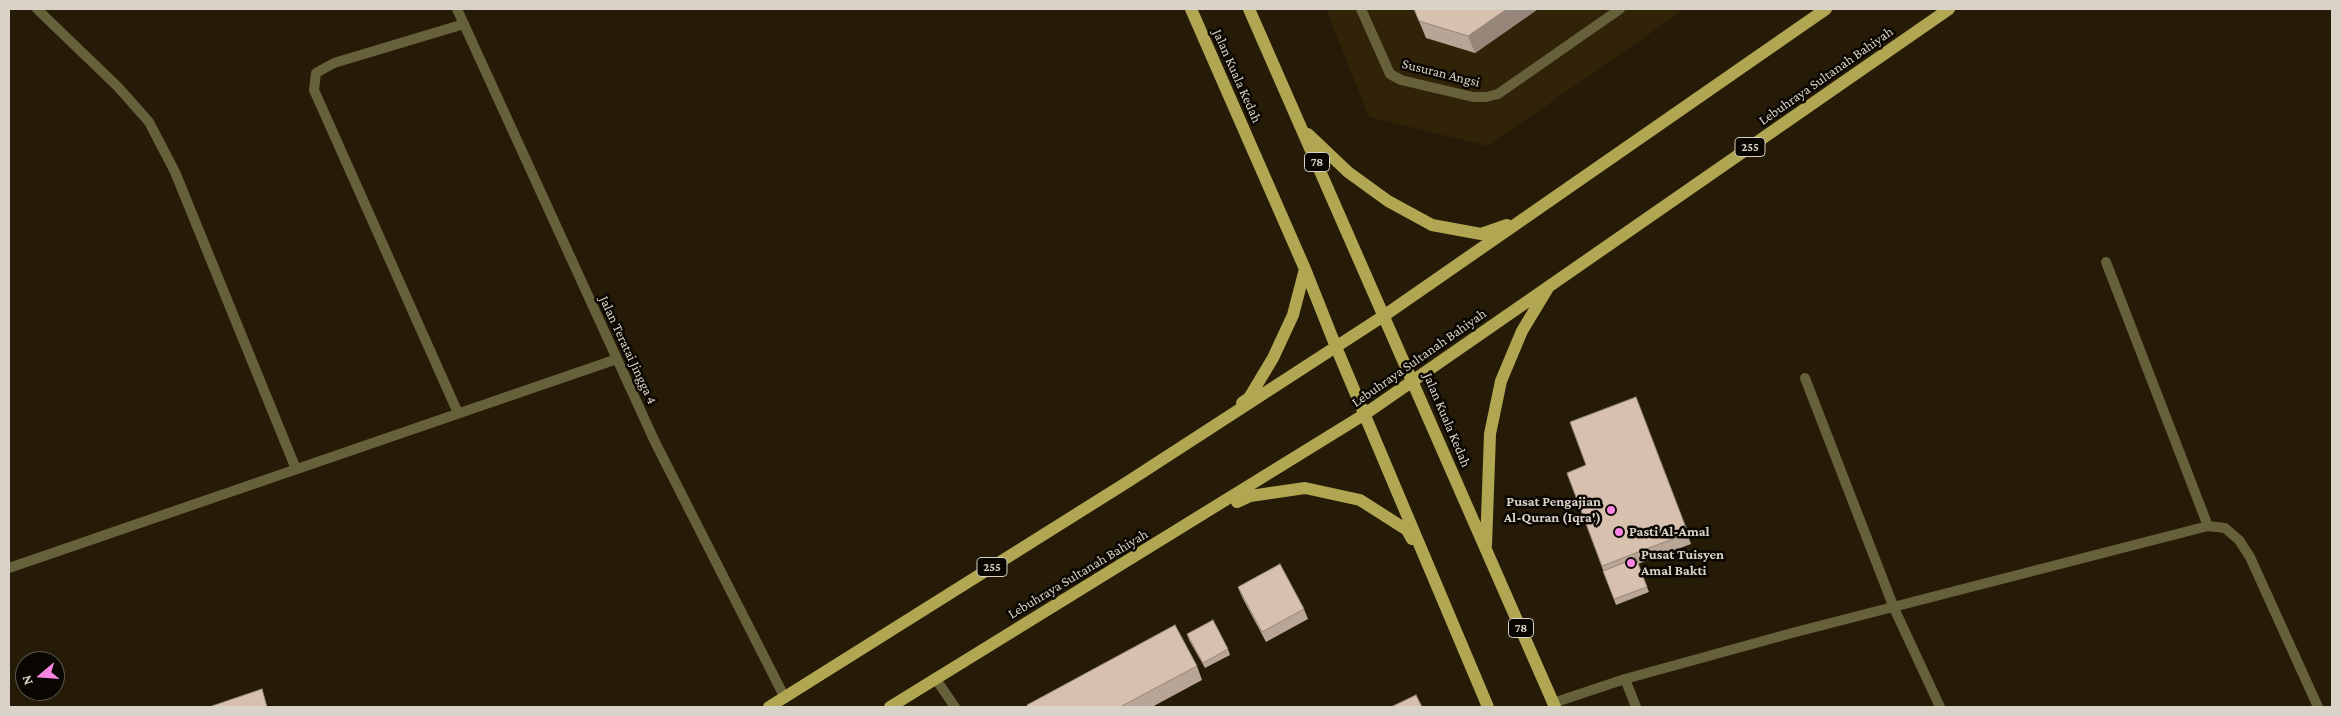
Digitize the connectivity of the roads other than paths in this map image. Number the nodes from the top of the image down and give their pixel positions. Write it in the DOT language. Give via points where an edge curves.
graph roads {
  1 [pos="37,9"];
  2 [pos="457,9"];
  3 [pos="1191,9"];
  4 [pos="1249,9"];
  5 [pos="1361,9"];
  6 [pos="1620,9"];
  7 [pos="1826,9"];
  8 [pos="1949,9"];
  9 [pos="464,24"];
  10 [pos="1303,129"];
  11 [pos="1523,219"];
  12 [pos="2106,262"];
  13 [pos="1305,269"];
  14 [pos="1550,285"];
  15 [pos="1385,316"];
  16 [pos="1336,347"];
  17 [pos="617,359"];
  18 [pos="1805,378"];
  19 [pos="1413,380"];
  20 [pos="458,414"];
  21 [pos="1365,414"];
  22 [pos="1214,427"];
  23 [pos="296,469"];
  24 [pos="1200,518"];
  25 [pos="2208,526"];
  26 [pos="1486,548"];
  27 [pos="9,568"];
  28 [pos="1435,580"];
  29 [pos="1894,608"];
  30 [pos="935,678"];
  31 [pos="1625,680"];
  32 [pos="785,698"];
  33 [pos="1554,705"];
  34 [pos="769,707"];
  35 [pos="890,707"];
  36 [pos="955,707"];
  37 [pos="1488,707"];
  38 [pos="1636,707"];
  39 [pos="1940,707"];
  40 [pos="2318,707"];
  1 -- 23 [label="street" via="118,87 149,122 175,172"];
  2 -- 9 [label="street, Jalan Teratai Jingga 4"];
  3 -- 13 [label="main road, Jalan Kuala Kedah"];
  4 -- 10 [label="main road, Jalan Kuala Kedah / 78"];
  5 -- 6 [label="street, Susuran Angsi" via="1390,74 1401,80 1480,98 1498,94"];
  7 -- 11 [label="main road, 255"];
  8 -- 14 [label="main road, Lebuhraya Sultanah Bahiyah / 255"];
  9 -- 17 [label="street, Jalan Teratai Jingga 4"];
  9 -- 20 [label="street" via="334,63 316,73 314,90"];
  10 -- 11 [label="main road" via="1348,172 1388,202 1432,224 1481,234"];
  10 -- 15 [label="main road, Jalan Kuala Kedah / 78"];
  11 -- 15 [label="main road, 255"];
  12 -- 25 [label="street"];
  13 -- 16 [label="main road, Jalan Kuala Kedah"];
  13 -- 22 [label="main road" via="1292,315 1273,358 1249,398"];
  14 -- 19 [label="main road, Lebuhraya Sultanah Bahiyah / 255"];
  14 -- 26 [label="main road" via="1522,332 1501,381 1490,434"];
  15 -- 16 [label="main road, 255"];
  15 -- 19 [label="main road, Jalan Kuala Kedah / 78"];
  16 -- 21 [label="main road, Jalan Kuala Kedah"];
  16 -- 22 [label="main road, 255"];
  17 -- 20 [label="street"];
  17 -- 32 [label="street, Jalan Teratai Jingga 4" via="655,442"];
  18 -- 29 [label="street"];
  19 -- 21 [label="main road, Lebuhraya Sultanah Bahiyah / 255"];
  19 -- 26 [label="main road, Jalan Kuala Kedah / 78"];
  20 -- 23 [label="street"];
  21 -- 24 [label="main road, Lebuhraya Sultanah Bahiyah / 255"];
  21 -- 28 [label="main road, Jalan Kuala Kedah"];
  22 -- 32 [label="main road, 255"];
  23 -- 27 [label="street"];
  24 -- 28 [label="main road" via="1250,496 1305,488 1360,500 1407,530"];
  24 -- 30 [label="main road, Lebuhraya Sultanah Bahiyah / 255"];
  25 -- 29 [label="street"];
  25 -- 40 [label="street" via="2225,528 2239,540 2250,557"];
  26 -- 33 [label="main road, Jalan Kuala Kedah / 78"];
  28 -- 37 [label="main road, Jalan Kuala Kedah"];
  29 -- 31 [label="street"];
  29 -- 39 [label="street"];
  30 -- 35 [label="main road, Lebuhraya Sultanah Bahiyah / 255"];
  30 -- 36 [label="street"];
  31 -- 33 [label="street"];
  31 -- 38 [label="street"];
  32 -- 34 [label="main road, 255"];
}
